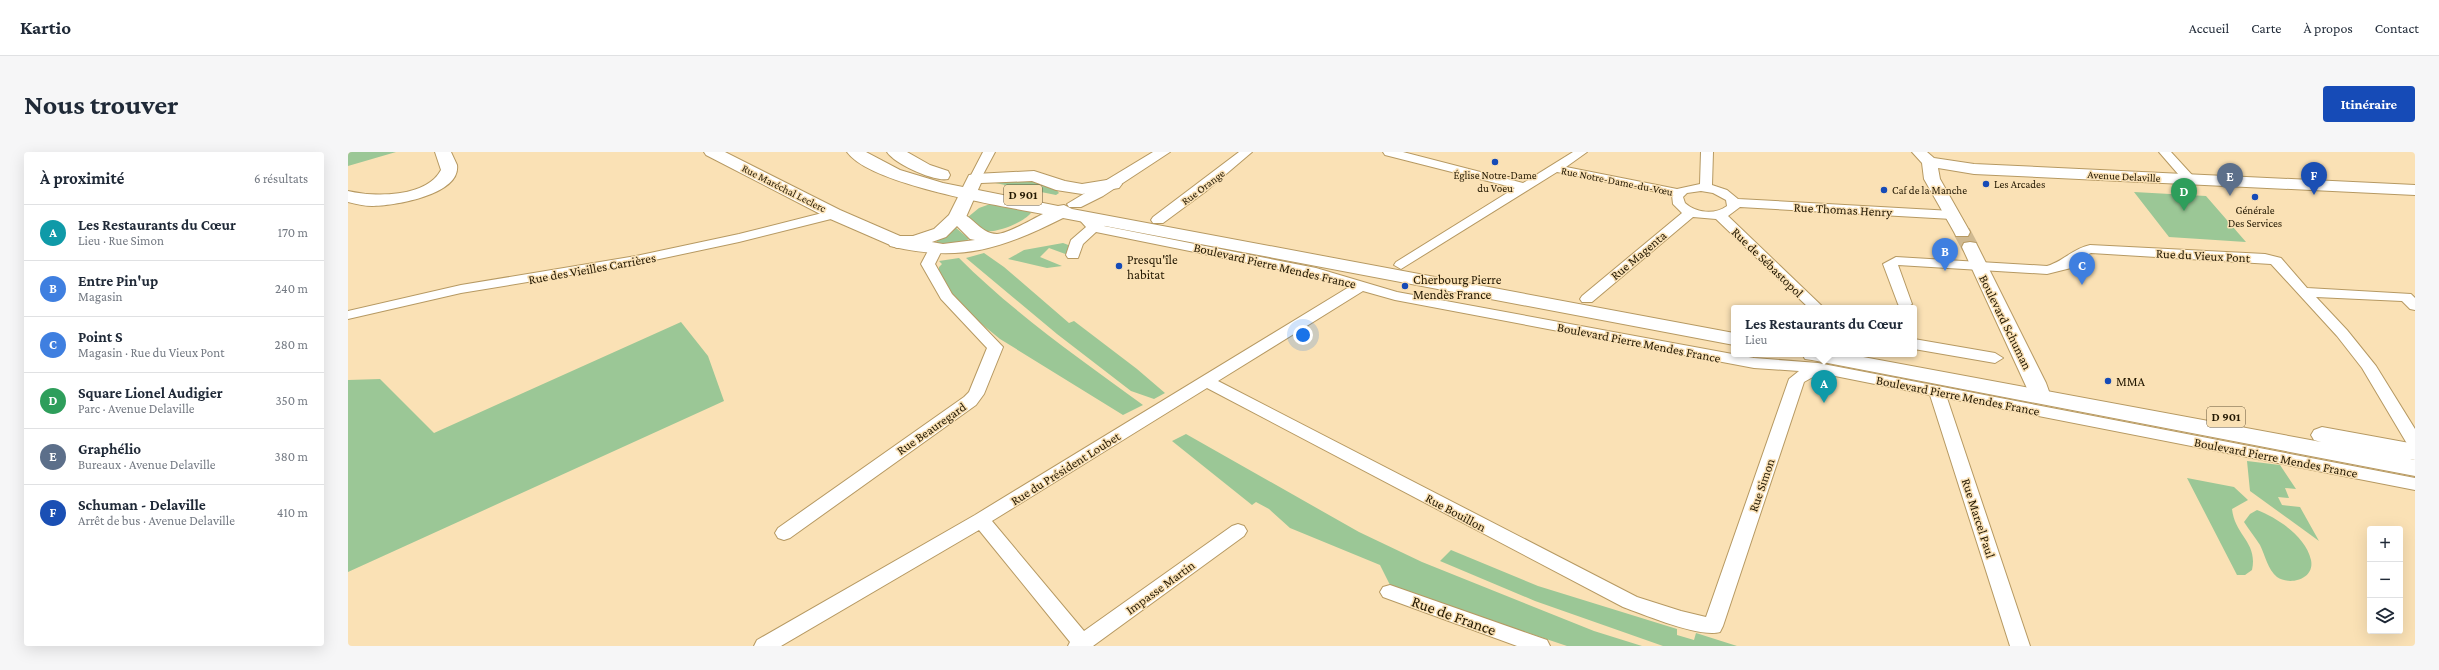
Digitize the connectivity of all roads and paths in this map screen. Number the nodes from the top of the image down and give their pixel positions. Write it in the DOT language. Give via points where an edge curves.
graph roads {
  1 [pos="443,152"];
  2 [pos="712,152"];
  3 [pos="855,152"];
  4 [pos="895,152"];
  5 [pos="989,152"];
  6 [pos="1164,152"];
  7 [pos="1246,152"];
  8 [pos="1389,152"];
  9 [pos="1581,152"];
  10 [pos="1707,152"];
  11 [pos="2165,152"];
  12 [pos="1924,157"];
  13 [pos="1555,168"];
  14 [pos="2189,179"];
  15 [pos="1112,184"];
  16 [pos="971,186"];
  17 [pos="1062,186"];
  18 [pos="1525,187"];
  19 [pos="1706,188"];
  20 [pos="2415,190"];
  21 [pos="1679,193"];
  22 [pos="348,196"];
  23 [pos="1734,203"];
  24 [pos="1073,211"];
  25 [pos="1691,212"];
  26 [pos="834,214"];
  27 [pos="1719,215"];
  28 [pos="1952,215"];
  29 [pos="957,217"];
  30 [pos="1158,220"];
  31 [pos="1099,224"];
  32 [pos="1002,240"];
  33 [pos="897,242"];
  34 [pos="934,250"];
  35 [pos="1073,255"];
  36 [pos="1401,265"];
  37 [pos="1979,266"];
  38 [pos="1362,284"];
  39 [pos="2303,292"];
  40 [pos="1587,299"];
  41 [pos="1905,304"];
  42 [pos="1814,305"];
  43 [pos="2415,306"];
  44 [pos="348,315"];
  45 [pos="1731,326"];
  46 [pos="1731,338"];
  47 [pos="1917,345"];
  48 [pos="1892,357"];
  49 [pos="1817,358"];
  50 [pos="1995,358"];
  51 [pos="1206,381"];
  52 [pos="1937,391"];
  53 [pos="2041,397"];
  54 [pos="2415,443"];
  55 [pos="2415,452"];
  56 [pos="2415,468"];
  57 [pos="2415,484"];
  58 [pos="981,520"];
  59 [pos="1238,531"];
  60 [pos="784,533"];
  61 [pos="1390,592"];
  62 [pos="1713,626"];
  63 [pos="1080,644"];
  64 [pos="764,646"];
  65 [pos="1540,646"];
  66 [pos="2020,646"];
  1 -- 22 [label="main road" via="449,165 448,172 439,182 426,190 381,201 366,201"];
  2 -- 26 [label="main road, Rue Maréchal Leclerc"];
  3 -- 16 [label="main road, Boulevard Pierre Mendes France / D 901" via="902,177"];
  4 -- 16 [label="main road, D 901" via="924,169"];
  5 -- 16 [label="street"];
  6 -- 15 [label="street"];
  7 -- 30 [label="street, Rue Orange"];
  8 -- 18 [label="street"];
  9 -- 13 [label="street"];
  10 -- 19 [label="street"];
  11 -- 14 [label="street"];
  12 -- 14 [label="street, Avenue Delaville" via="1974,169"];
  12 -- 28 [label="street, Boulevard Schuman" via="1932,179"];
  13 -- 18 [label="street"];
  13 -- 21 [label="street, Rue Notre-Dame-du-Vœu"];
  14 -- 20 [label="street, Avenue Delaville"];
  15 -- 17 [label="main road" via="1082,189"];
  15 -- 24 [label="street"];
  16 -- 17 [label="main road" via="1005,176 1034,176"];
  16 -- 24 [label="main road, Boulevard Pierre Mendes France / D 901"];
  16 -- 29 [label="main road"];
  17 -- 24 [label="main road"];
  18 -- 36 [label="street"];
  19 -- 21 [label="street" via="1690,188"];
  19 -- 23 [label="street" via="1728,195"];
  21 -- 25 [label="street" via="1677,197 1680,205"];
  23 -- 27 [label="street" via="1731,211"];
  23 -- 28 [label="street, Rue Thomas Henry"];
  24 -- 30 [label="main road, Boulevard Pierre Mendes France / D 901"];
  24 -- 31 [label="main road, Boulevard Pierre Mendes France / D 901"];
  24 -- 32 [label="main road, Rue Maréchal Leclerc"];
  25 -- 27 [label="street"];
  25 -- 40 [label="street, Rue Magenta"];
  26 -- 33 [label="main road, Rue Maréchal Leclerc"];
  26 -- 44 [label="street, Rue des Vieilles Carrières" via="629,262 462,290"];
  27 -- 42 [label="street, Rue de Sébastopol"];
  28 -- 37 [label="street, Boulevard Schuman"];
  29 -- 32 [label="main road" via="976,235"];
  29 -- 33 [label="main road" via="940,233 930,238 915,242"];
  30 -- 36 [label="main road, Boulevard Pierre Mendes France / D 901"];
  31 -- 35 [label="street" via="1079,239 1073,247"];
  31 -- 38 [label="street, Boulevard Pierre Mendes France"];
  31 -- 46 [label="main road, Boulevard Pierre Mendes France / D 901"];
  32 -- 34 [label="main road, Rue Maréchal Leclerc" via="978,247"];
  33 -- 34 [label="main road, Rue Maréchal Leclerc"];
  34 -- 60 [label="street, Rue Beauregard" via="928,264 946,296 995,347 976,394"];
  36 -- 40 [label="main road, Boulevard Pierre Mendes France / D 901"];
  37 -- 39 [label="street, Rue du Vieux Pont" via="2047,270 2066,265 2079,252 2090,249 2265,258 2276,261"];
  37 -- 41 [label="street, Rue du Vieux Pont" via="1896,261 1890,264"];
  37 -- 53 [label="street, Boulevard Schuman"];
  38 -- 49 [label="street, Boulevard Pierre Mendes France" via="1394,296 1754,363"];
  38 -- 51 [label="street, Rue du Président Loubet"];
  39 -- 43 [label="street" via="2406,297"];
  39 -- 54 [label="street, Rue du Vieux Pont" via="2342,333 2368,366"];
  40 -- 45 [label="main road, Boulevard Pierre Mendes France / D 901"];
  47 -- 50 [label="street"];
  48 -- 53 [label="main road, Boulevard Pierre Mendes France / D 901"];
  49 -- 52 [label="street, Boulevard Pierre Mendes France"];
  49 -- 53 [label="main road, Boulevard Pierre Mendes France / D 901"];
  49 -- 62 [label="street, Rue Simon" via="1797,379"];
  51 -- 58 [label="street, Rue du Président Loubet"];
  51 -- 62 [label="street, Rue Bouillon" via="1630,602 1680,619"];
  52 -- 53 [label="street, Boulevard Pierre Mendes France"];
  52 -- 66 [label="street, Rue Marcel Paul"];
  53 -- 55 [label="main road, Boulevard Pierre Mendes France / D 901"];
  53 -- 56 [label="main road, Boulevard Pierre Mendes France / D 901"];
  53 -- 57 [label="street, Boulevard Pierre Mendes France"];
  58 -- 63 [label="street, Impasse Martin"];
  58 -- 64 [label="street, Rue du Président Loubet"];
  59 -- 63 [label="street, Impasse Martin"];
  61 -- 65 [label="street, Rue de France"];
}
